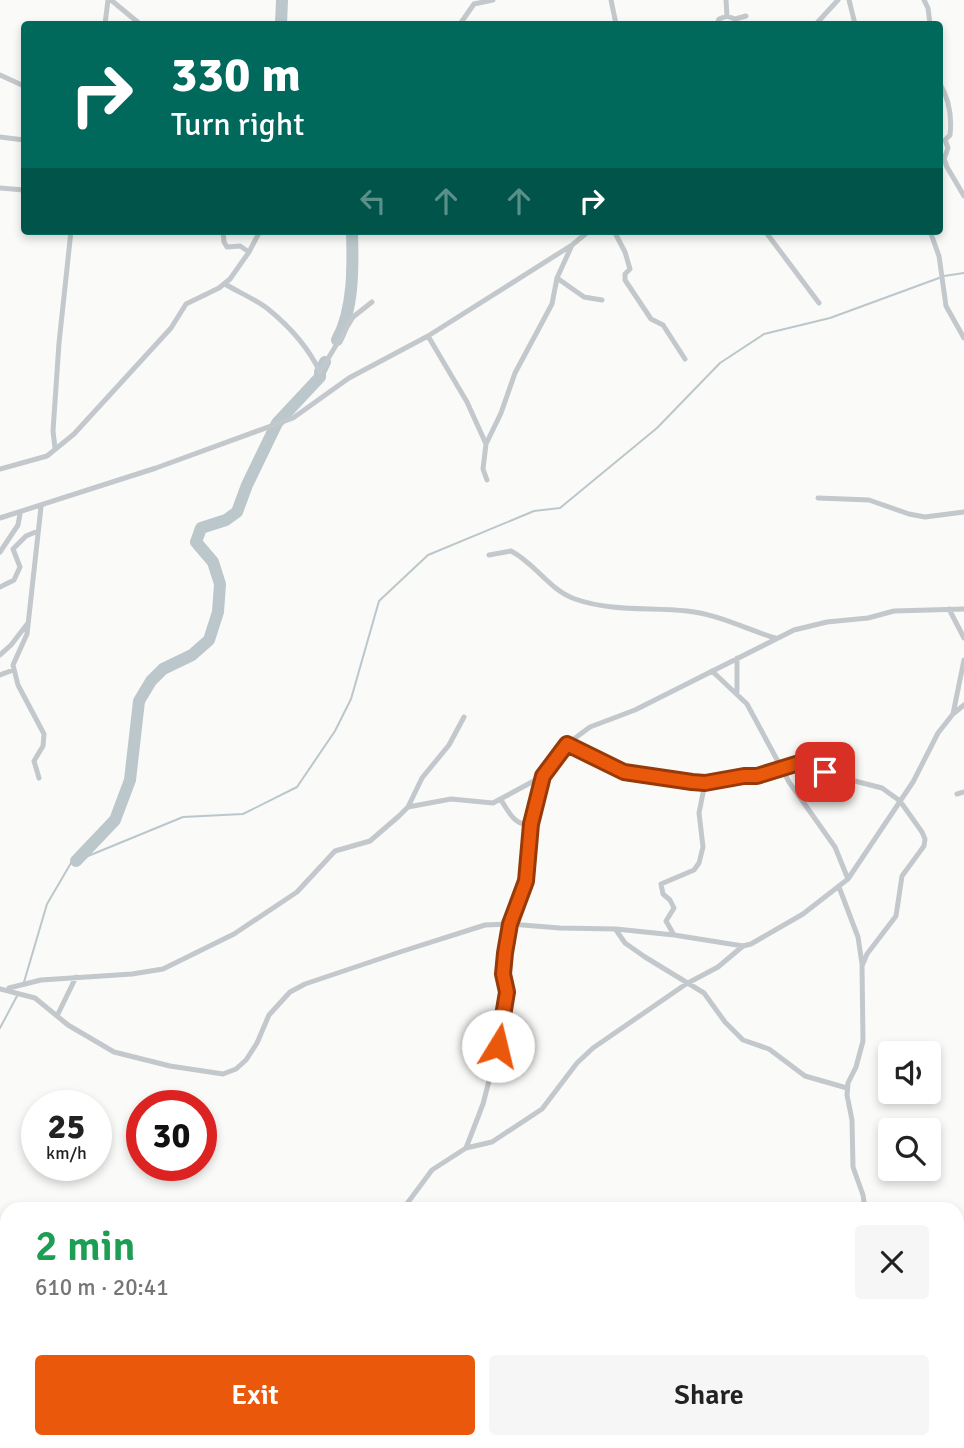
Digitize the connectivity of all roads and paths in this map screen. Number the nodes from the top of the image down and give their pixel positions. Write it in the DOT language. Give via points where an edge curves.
graph roads {
  1 [pos="110,0"];
  2 [pos="494,0"];
  3 [pos="611,0"];
  4 [pos="726,0"];
  5 [pos="838,0"];
  6 [pos="849,0"];
  7 [pos="924,0"];
  8 [pos="727,16"];
  9 [pos="746,16"];
  10 [pos="106,21"];
  11 [pos="136,21"];
  12 [pos="462,21"];
  13 [pos="615,21"];
  14 [pos="718,21"];
  15 [pos="819,21"];
  16 [pos="854,21"];
  17 [pos="930,21"];
  18 [pos="0,75"];
  19 [pos="21,85"];
  20 [pos="943,92"];
  21 [pos="0,137"];
  22 [pos="21,140"];
  23 [pos="0,188"];
  24 [pos="21,190"];
  25 [pos="964,196"];
  26 [pos="71,235"];
  27 [pos="223,235"];
  28 [pos="258,235"];
  29 [pos="584,235"];
  30 [pos="616,235"];
  31 [pos="768,235"];
  32 [pos="931,235"];
  33 [pos="572,245"];
  34 [pos="249,252"];
  35 [pos="557,278"];
  36 [pos="225,284"];
  37 [pos="602,300"];
  38 [pos="372,302"];
  39 [pos="819,303"];
  40 [pos="428,336"];
  41 [pos="964,338"];
  42 [pos="685,359"];
  43 [pos="486,444"];
  44 [pos="55,448"];
  45 [pos="0,469"];
  46 [pos="487,480"];
  47 [pos="818,498"];
  48 [pos="41,506"];
  49 [pos="964,512"];
  50 [pos="20,514"];
  51 [pos="0,518"];
  52 [pos="38,531"];
  53 [pos="0,552"];
  54 [pos="489,555"];
  55 [pos="0,587"];
  56 [pos="964,608"];
  57 [pos="949,609"];
  58 [pos="28,623"];
  59 [pos="775,638"];
  60 [pos="964,638"];
  61 [pos="0,655"];
  62 [pos="737,658"];
  63 [pos="964,660"];
  64 [pos="13,670"];
  65 [pos="712,671"];
  66 [pos="0,675"];
  67 [pos="737,692"];
  68 [pos="964,705"];
  69 [pos="953,714"];
  70 [pos="464,717"];
  71 [pos="567,744"];
  72 [pos="783,769"];
  73 [pos="543,776"];
  74 [pos="39,778"];
  75 [pos="705,783"];
  76 [pos="964,792"];
  77 [pos="957,794"];
  78 [pos="501,800"];
  79 [pos="900,801"];
  80 [pos="408,807"];
  81 [pos="531,824"];
  82 [pos="848,879"];
  83 [pos="839,887"];
  84 [pos="510,924"];
  85 [pos="616,929"];
  86 [pos="674,934"];
  87 [pos="743,946"];
  88 [pos="862,966"];
  89 [pos="76,977"];
  90 [pos="686,984"];
  91 [pos="3,989"];
  92 [pos="57,1016"];
  93 [pos="847,1088"];
  94 [pos="466,1148"];
  95 [pos="408,1202"];
  96 [pos="864,1202"];
  1 -- 10 [label="street"];
  1 -- 11 [label="street"];
  2 -- 12 [label="street" via="474,4"];
  3 -- 13 [label="street"];
  4 -- 8 [label="street"];
  5 -- 15 [label="street"];
  6 -- 16 [label="street"];
  7 -- 17 [label="street"];
  8 -- 9 [label="street"];
  8 -- 14 [label="street"];
  18 -- 19 [label="street"];
  20 -- 25 [label="street" via="951,123 944,159"];
  21 -- 22 [label="street"];
  23 -- 24 [label="street"];
  26 -- 44 [label="street" via="52,431"];
  27 -- 34 [label="street" via="227,247 240,246"];
  28 -- 34 [label="street"];
  29 -- 33 [label="street"];
  30 -- 42 [label="street" via="630,269 625,280"];
  31 -- 39 [label="street"];
  32 -- 41 [label="street" via="946,306"];
  33 -- 35 [label="street"];
  33 -- 40 [label="street"];
  34 -- 36 [label="street"];
  35 -- 37 [label="street" via="584,297"];
  35 -- 43 [label="street" via="552,304 515,373"];
  36 -- 38 [label="street" via="266,307 309,350 320,372 353,317"];
  36 -- 44 [label="street" via="186,304 110,398"];
  40 -- 43 [label="street"];
  40 -- 48 [label="street" via="349,378 293,418"];
  43 -- 46 [label="street" via="483,469"];
  44 -- 45 [label="street" via="47,456"];
  47 -- 49 [label="street" via="869,500 925,517"];
  48 -- 50 [label="street"];
  48 -- 52 [label="street"];
  50 -- 51 [label="street"];
  50 -- 53 [label="street"];
  52 -- 55 [label="street" via="13,549 20,567 14,580"];
  52 -- 58 [label="street"];
  54 -- 59 [label="street" via="511,551 553,587 593,605 707,614"];
  56 -- 57 [label="street"];
  57 -- 59 [label="street" via="894,611 827,622"];
  57 -- 60 [label="street"];
  58 -- 61 [label="street"];
  58 -- 64 [label="street"];
  59 -- 62 [label="street"];
  62 -- 65 [label="street"];
  62 -- 67 [label="street"];
  63 -- 69 [label="street"];
  64 -- 66 [label="street"];
  64 -- 74 [label="street" via="44,734 43,747 34,761"];
  65 -- 67 [label="street"];
  65 -- 71 [label="street" via="590,727"];
  67 -- 72 [label="street"];
  68 -- 69 [label="street"];
  69 -- 79 [label="street"];
  70 -- 80 [label="street"];
  71 -- 73 [label="street"];
  71 -- 75 [label="street" via="624,772"];
  72 -- 75 [label="street"];
  72 -- 79 [label="street" via="804,764 873,784"];
  72 -- 82 [label="street" via="835,847"];
  73 -- 78 [label="street"];
  73 -- 81 [label="street"];
  75 -- 86 [label="street" via="699,813 703,847 699,863 694,870 663,881 661,887 674,908 666,921"];
  76 -- 77 [label="street"];
  78 -- 80 [label="street" via="484,804 451,799"];
  78 -- 81 [label="street" via="517,823"];
  79 -- 82 [label="street"];
  79 -- 88 [label="street" via="922,832 925,846 902,876 896,916"];
  80 -- 89 [label="street" via="370,841 335,851 291,897 215,943 163,969"];
  81 -- 84 [label="street" via="526,881"];
  82 -- 83 [label="street"];
  83 -- 87 [label="street" via="803,914"];
  83 -- 88 [label="street" via="858,937"];
  84 -- 85 [label="street"];
  84 -- 92 [label="street" via="485,925 298,988 269,1015 246,1060 223,1074 120,1054"];
  84 -- 94 [label="street" via="503,966 507,992 498,1046"];
  85 -- 86 [label="street"];
  85 -- 90 [label="street" via="629,946"];
  86 -- 87 [label="street"];
  87 -- 90 [label="street" via="718,967"];
  88 -- 93 [label="street" via="863,1041"];
  89 -- 91 [label="street"];
  89 -- 92 [label="street"];
  90 -- 93 [label="street" via="710,999 743,1040 769,1049 805,1076"];
  90 -- 94 [label="street" via="593,1048 542,1109 492,1142"];
  91 -- 92 [label="street" via="35,998"];
  93 -- 96 [label="street" via="853,1167"];
  94 -- 95 [label="street" via="432,1170"];
}
